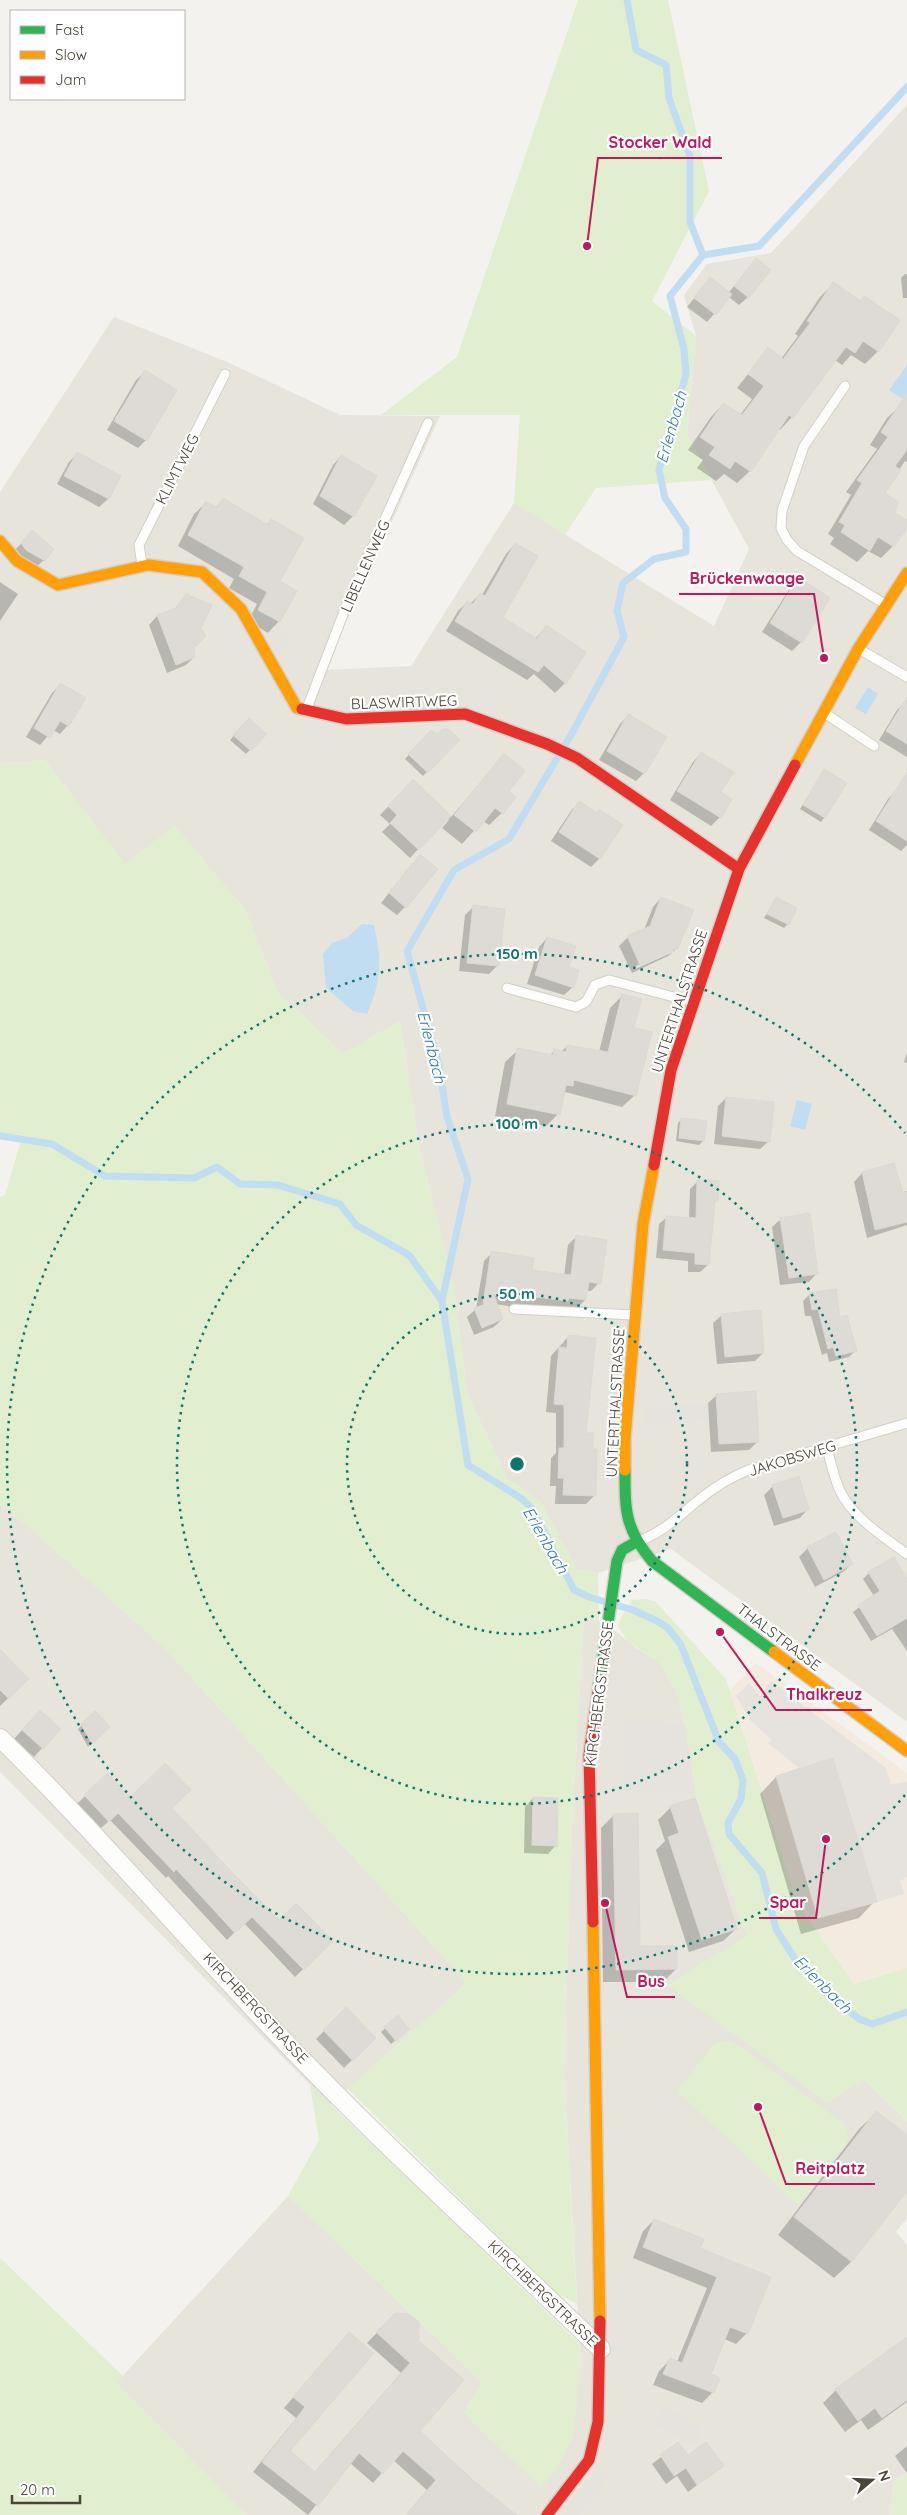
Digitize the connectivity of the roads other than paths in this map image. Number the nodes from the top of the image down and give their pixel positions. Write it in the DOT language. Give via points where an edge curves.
graph roads {
  1 [pos="225,374"];
  2 [pos="845,386"];
  3 [pos="428,423"];
  4 [pos="0,541"];
  5 [pos="142,566"];
  6 [pos="907,573"];
  7 [pos="886,604"];
  8 [pos="858,648"];
  9 [pos="907,677"];
  10 [pos="306,710"];
  11 [pos="823,713"];
  12 [pos="874,746"];
  13 [pos="739,869"];
  14 [pos="507,988"];
  15 [pos="693,1002"];
  16 [pos="514,1309"];
  17 [pos="635,1315"];
  18 [pos="907,1423"];
  19 [pos="827,1447"];
  20 [pos="636,1542"];
  21 [pos="907,1554"];
  22 [pos="0,1738"];
  23 [pos="907,1751"];
  24 [pos="600,2349"];
  25 [pos="547,2515"];
  1 -- 5 [label="lane, KLIMTWEG" via="139,545"];
  2 -- 7 [label="lane" via="804,446 782,511 781,528 797,551"];
  3 -- 10 [label="lane, LIBELLENWEG" via="347,604"];
  4 -- 5 [label="street, BLASWIRTWEG" via="17,561 58,585"];
  5 -- 10 [label="street, BLASWIRTWEG" via="148,564 202,572 241,609 297,708"];
  6 -- 7 [label="street, UNTERTHALSTRASSE"];
  7 -- 8 [label="street, UNTERTHALSTRASSE"];
  8 -- 9 [label="lane"];
  8 -- 11 [label="street, UNTERTHALSTRASSE"];
  10 -- 13 [label="street, BLASWIRTWEG" via="346,720 465,714 547,744 577,758"];
  11 -- 12 [label="lane"];
  11 -- 13 [label="street, UNTERTHALSTRASSE"];
  13 -- 15 [label="street, UNTERTHALSTRASSE"];
  14 -- 15 [label="lane" via="576,1007 586,1002 595,984 609,980"];
  15 -- 17 [label="street, UNTERTHALSTRASSE" via="671,1070 658,1138 643,1224"];
  16 -- 17 [label="lane"];
  17 -- 20 [label="street, UNTERTHALSTRASSE" via="625,1438 625,1499 628,1522"];
  18 -- 19 [label="lane, JAKOBSWEG"];
  19 -- 20 [label="lane, JAKOBSWEG" via="774,1461 725,1481 657,1534"];
  19 -- 21 [label="lane" via="840,1492 874,1530"];
  20 -- 23 [label="street, THALSTRASSE" via="652,1561"];
  20 -- 24 [label="street, KIRCHBERGSTRASSE" via="622,1550 612,1585 589,1772"];
  22 -- 24 [label="street, KIRCHBERGSTRASSE" via="274,2031"];
  24 -- 25 [label="street" via="598,2422 593,2450 582,2471"];
}
